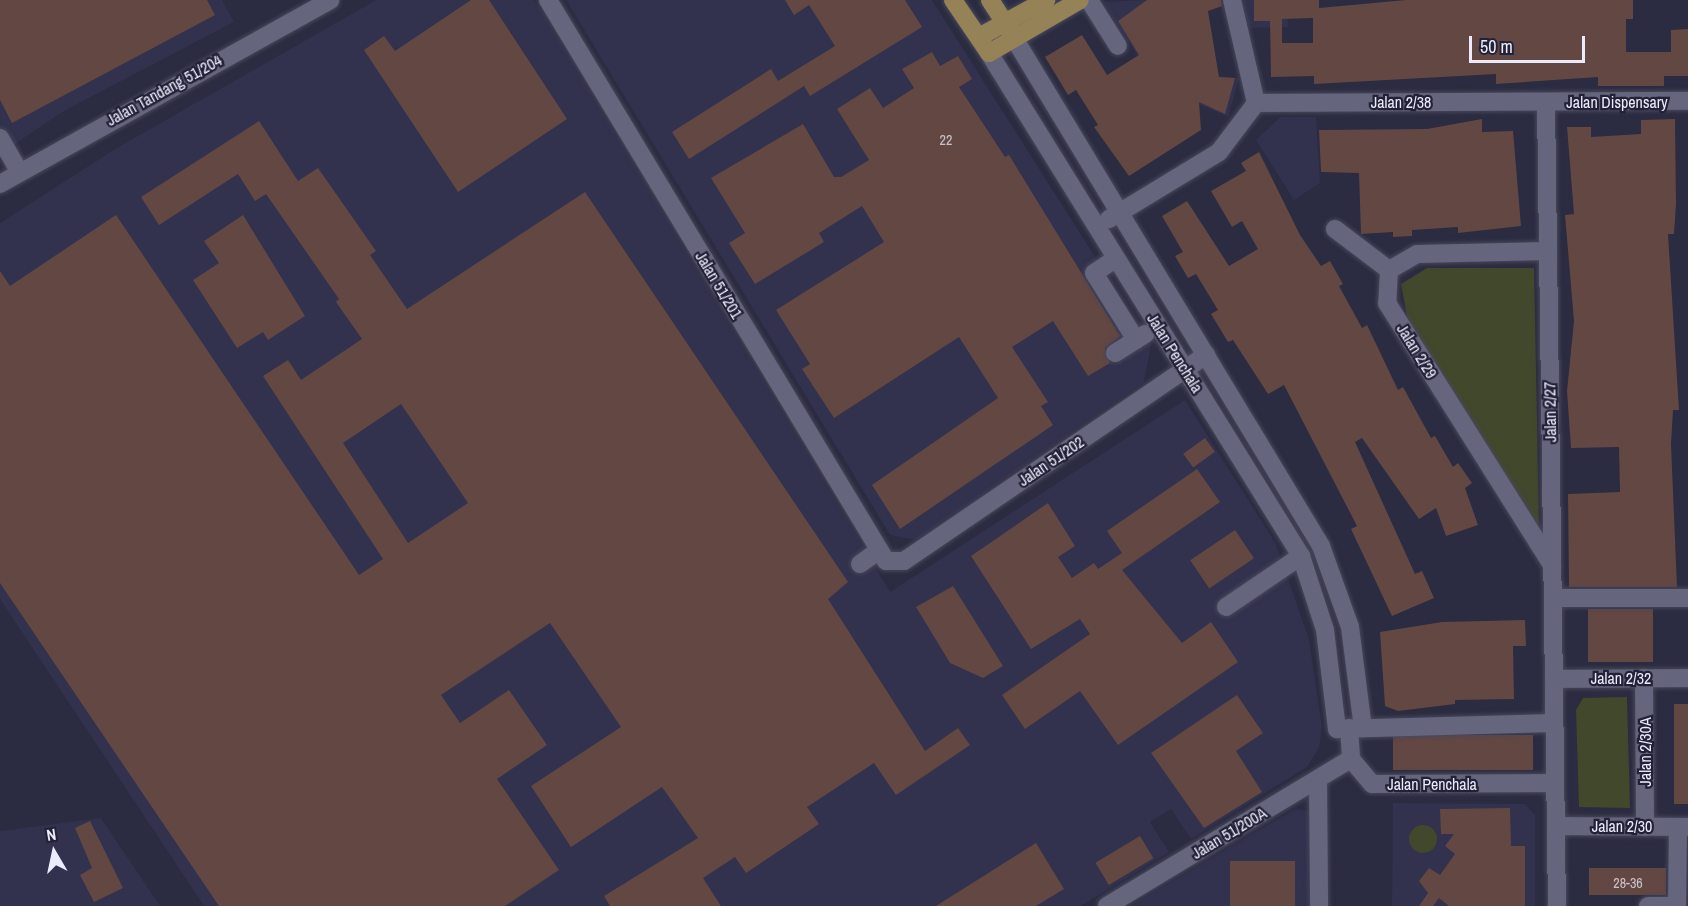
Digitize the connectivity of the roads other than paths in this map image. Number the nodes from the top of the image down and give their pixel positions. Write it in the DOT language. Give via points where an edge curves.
graph roads {
  1 [pos="330,0"];
  2 [pos="548,0"];
  3 [pos="953,0"];
  4 [pos="990,0"];
  5 [pos="1046,0"];
  6 [pos="1080,0"];
  7 [pos="1089,0"];
  8 [pos="1232,0"];
  9 [pos="1004,22"];
  10 [pos="979,37"];
  11 [pos="1014,38"];
  12 [pos="1118,46"];
  13 [pos="989,53"];
  14 [pos="1688,101"];
  15 [pos="1546,102"];
  16 [pos="1256,103"];
  17 [pos="0,138"];
  18 [pos="7,176"];
  19 [pos="1118,214"];
  20 [pos="1095,228"];
  21 [pos="1335,229"];
  22 [pos="1548,251"];
  23 [pos="1115,259"];
  24 [pos="1389,270"];
  25 [pos="1158,327"];
  26 [pos="1136,340"];
  27 [pos="1115,353"];
  28 [pos="1206,355"];
  29 [pos="1185,370"];
  30 [pos="879,550"];
  31 [pos="1301,556"];
  32 [pos="860,564"];
  33 [pos="895,565"];
  34 [pos="1552,565"];
  35 [pos="1553,598"];
  36 [pos="1688,598"];
  37 [pos="1226,607"];
  38 [pos="1644,678"];
  39 [pos="1688,678"];
  40 [pos="1554,679"];
  41 [pos="1554,723"];
  42 [pos="1350,728"];
  43 [pos="1351,759"];
  44 [pos="1318,779"];
  45 [pos="1555,783"];
  46 [pos="1556,826"];
  47 [pos="1645,827"];
  48 [pos="1683,827"];
  49 [pos="1107,906"];
  50 [pos="1319,906"];
  51 [pos="1557,906"];
  52 [pos="1648,906"];
  1 -- 18 [label="street, Jalan Tandang 51/204"];
  2 -- 30 [label="street, Jalan 51/201"];
  3 -- 10 [label="main road, Jalan Penchala"];
  4 -- 9 [label="main road, Jalan Penchala"];
  5 -- 9 [label="main road"];
  6 -- 11 [label="main road"];
  7 -- 12 [label="street"];
  8 -- 16 [label="street"];
  9 -- 10 [label="main road"];
  9 -- 11 [label="main road, Jalan Penchala"];
  10 -- 13 [label="main road, Jalan Penchala"];
  11 -- 13 [label="main road"];
  11 -- 19 [label="street, Jalan Penchala"];
  13 -- 20 [label="street, Jalan Penchala"];
  14 -- 15 [label="street, Jalan Dispensary"];
  15 -- 16 [label="street, Jalan 2/38"];
  15 -- 22 [label="street, Jalan 2/27"];
  16 -- 19 [label="street" via="1219,152"];
  17 -- 18 [label="street"];
  19 -- 20 [label="street"];
  19 -- 28 [label="street, Jalan Penchala"];
  20 -- 23 [label="street, Jalan Penchala"];
  21 -- 24 [label="street"];
  22 -- 24 [label="street" via="1417,254"];
  22 -- 34 [label="street, Jalan 2/27"];
  23 -- 25 [label="street, Jalan Penchala"];
  23 -- 26 [label="street" via="1094,273"];
  24 -- 34 [label="street, Jalan 2/29" via="1387,303"];
  25 -- 26 [label="street"];
  25 -- 29 [label="street, Jalan Penchala"];
  26 -- 27 [label="street"];
  28 -- 29 [label="street, Jalan 51/202"];
  28 -- 42 [label="street, Jalan Penchala" via="1298,505 1338,583 1350,627"];
  29 -- 31 [label="street, Jalan Penchala"];
  29 -- 33 [label="street, Jalan 51/202"];
  30 -- 32 [label="street"];
  30 -- 33 [label="street, Jalan 51/201"];
  31 -- 37 [label="street"];
  31 -- 42 [label="street, Jalan Penchala"];
  34 -- 35 [label="street, Jalan 2/27"];
  35 -- 36 [label="street"];
  35 -- 40 [label="street, Jalan 2/27"];
  38 -- 39 [label="street, Jalan 2/32"];
  38 -- 40 [label="street, Jalan 2/32"];
  38 -- 47 [label="street, Jalan 2/30A"];
  40 -- 41 [label="street, Jalan 2/27"];
  41 -- 42 [label="street"];
  41 -- 45 [label="street, Jalan 2/27"];
  42 -- 43 [label="street, Jalan Penchala"];
  43 -- 44 [label="street, Jalan 51/200A"];
  43 -- 45 [label="street, Jalan Penchala" via="1372,784"];
  44 -- 49 [label="street, Jalan 51/200A"];
  44 -- 50 [label="street"];
  45 -- 46 [label="street, Jalan 2/27"];
  46 -- 47 [label="street, Jalan 2/30"];
  46 -- 51 [label="street, Jalan 2/27"];
  47 -- 48 [label="street, Jalan 2/30"];
  48 -- 52 [label="street" via="1677,906"];
}
